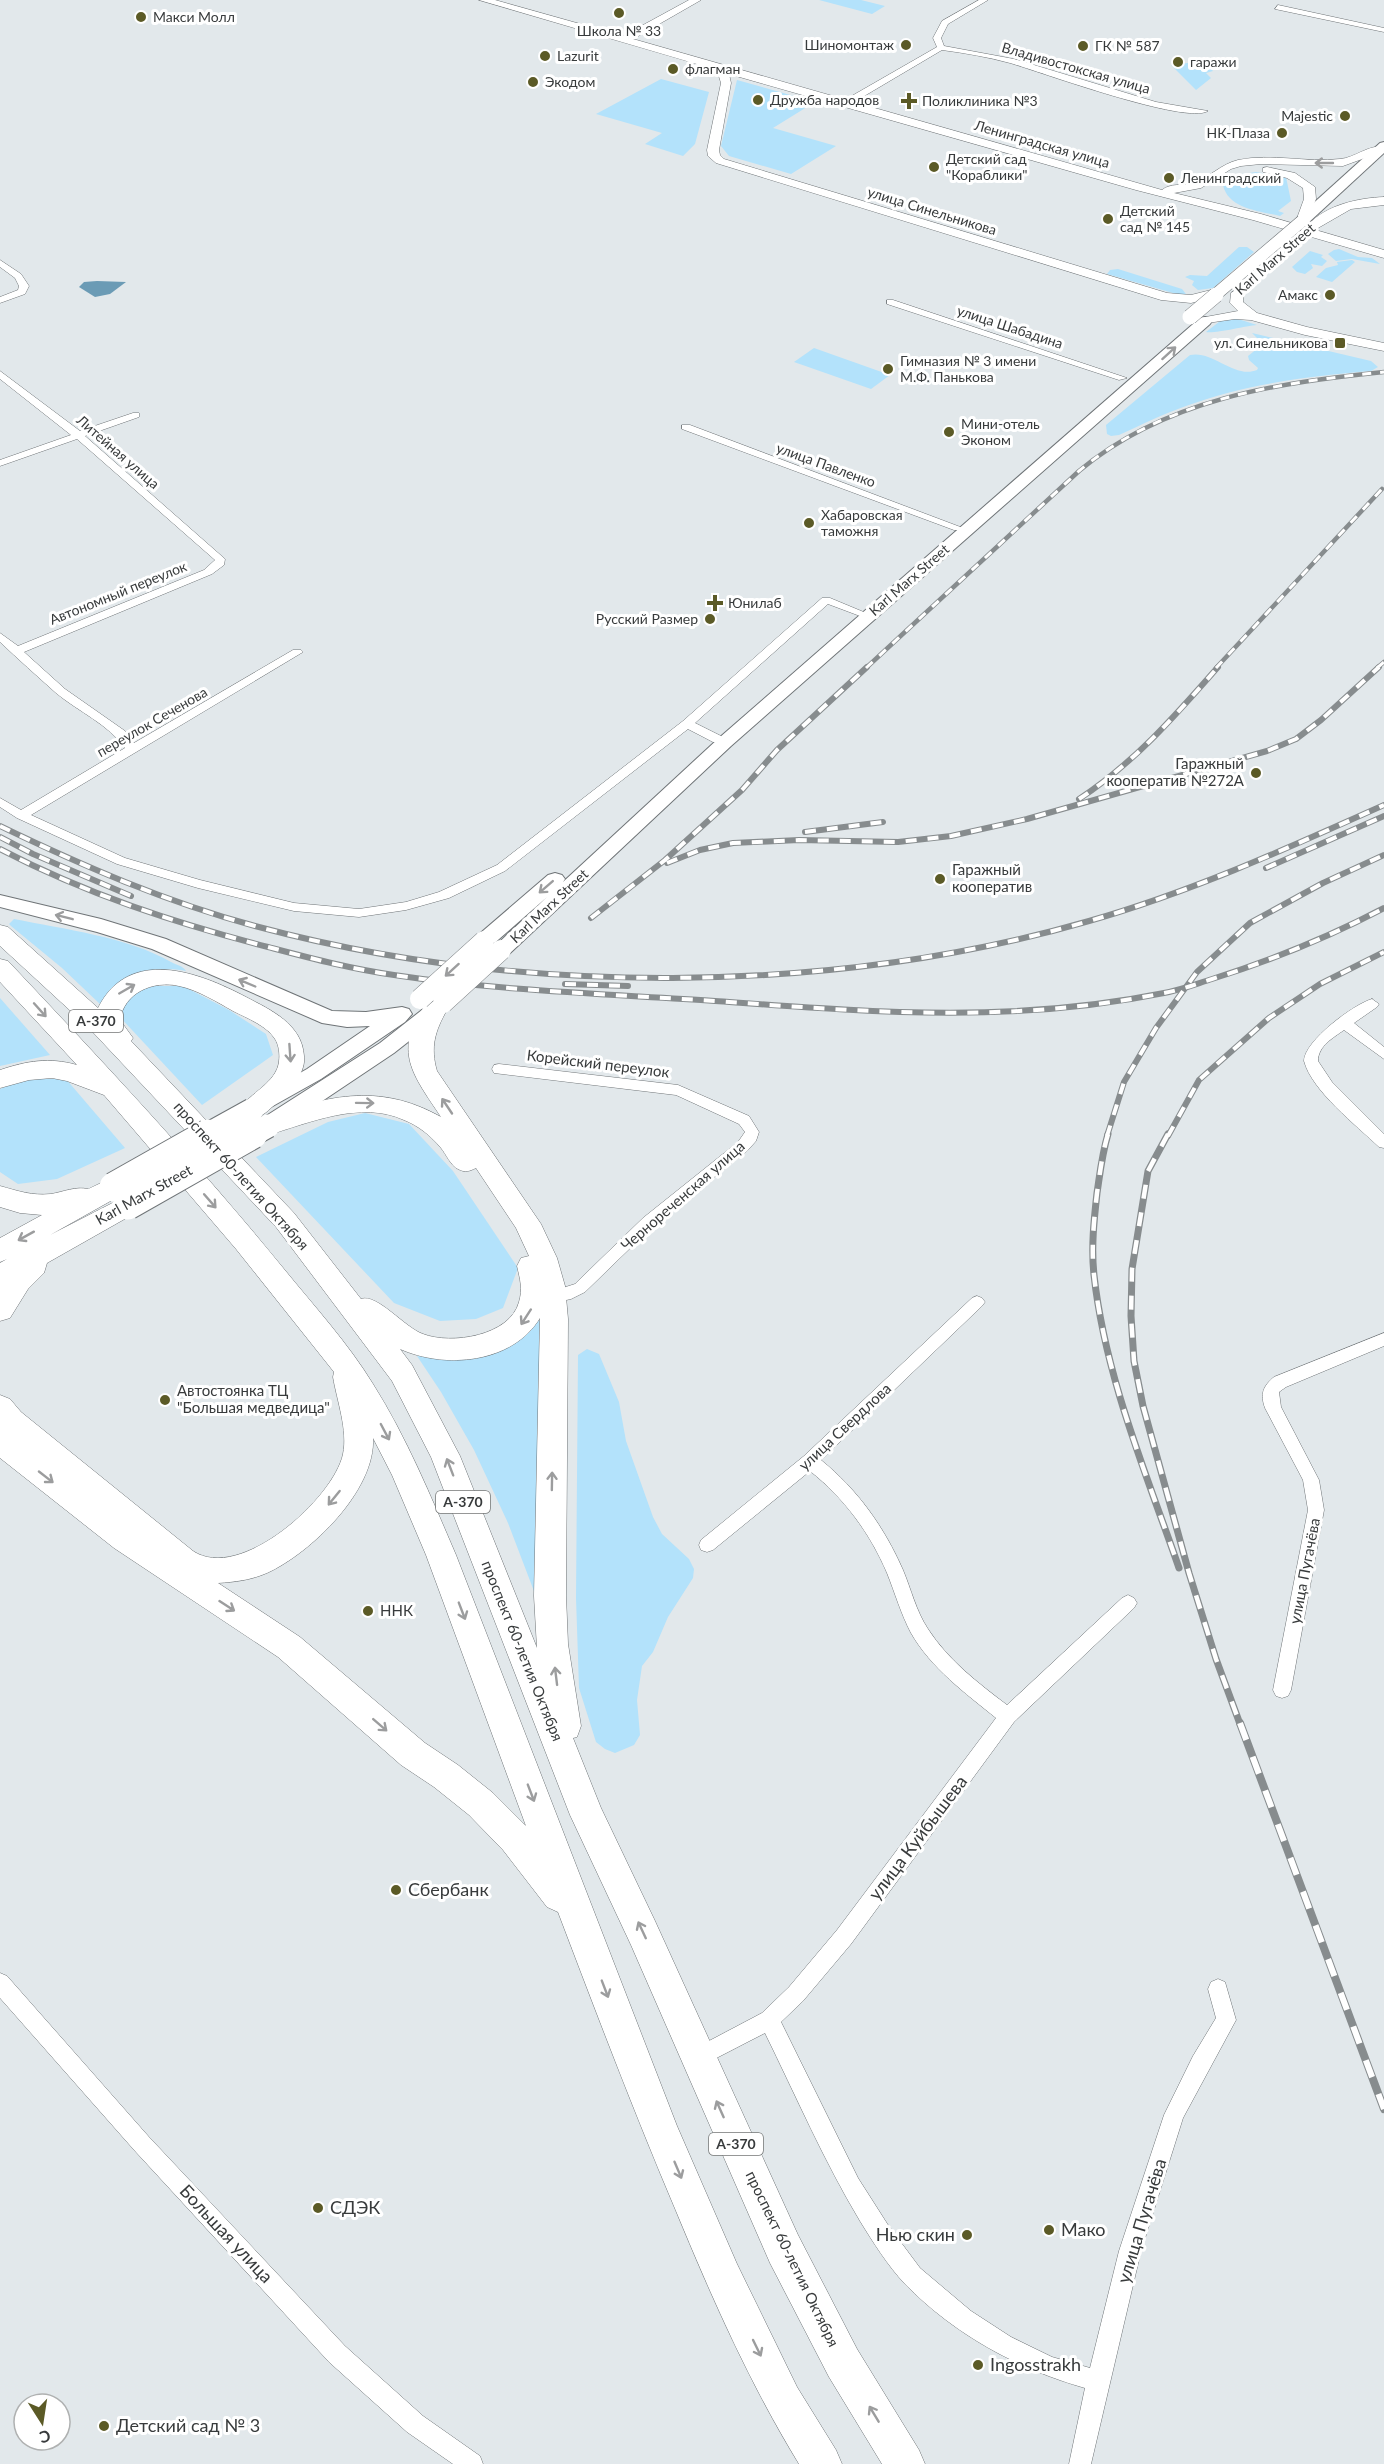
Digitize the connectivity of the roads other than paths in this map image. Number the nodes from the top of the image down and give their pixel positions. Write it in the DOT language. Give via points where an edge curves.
graph roads {
  1 [pos="484,0"];
  2 [pos="696,0"];
  3 [pos="984,0"];
  4 [pos="1278,6"];
  5 [pos="1384,30"];
  6 [pos="624,40"];
  7 [pos="941,48"];
  8 [pos="722,67"];
  9 [pos="752,76"];
  10 [pos="726,83"];
  11 [pos="846,103"];
  12 [pos="1204,111"];
  13 [pos="1382,147"];
  14 [pos="1366,180"];
  15 [pos="1218,185"];
  16 [pos="1144,189"];
  17 [pos="1384,201"];
  18 [pos="1257,217"];
  19 [pos="1308,223"];
  20 [pos="1344,242"];
  21 [pos="1384,246"];
  22 [pos="1384,254"];
  23 [pos="0,263"];
  24 [pos="1237,293"];
  25 [pos="1215,294"];
  26 [pos="1166,297"];
  27 [pos="0,300"];
  28 [pos="890,302"];
  29 [pos="1252,316"];
  30 [pos="1197,319"];
  31 [pos="1384,347"];
  32 [pos="0,374"];
  33 [pos="1122,378"];
  34 [pos="136,415"];
  35 [pos="686,427"];
  36 [pos="78,435"];
  37 [pos="0,463"];
  38 [pos="958,528"];
  39 [pos="216,554"];
  40 [pos="860,613"];
  41 [pos="0,636"];
  42 [pos="16,651"];
  43 [pos="297,652"];
  44 [pos="687,724"];
  45 [pos="717,739"];
  46 [pos="133,750"];
  47 [pos="0,802"];
  48 [pos="21,815"];
  49 [pos="0,901"];
  50 [pos="0,933"];
  51 [pos="492,946"];
  52 [pos="0,967"];
  53 [pos="433,1004"];
  54 [pos="1372,1004"];
  55 [pos="402,1014"];
  56 [pos="1346,1024"];
  57 [pos="1384,1054"];
  58 [pos="499,1069"];
  59 [pos="0,1079"];
  60 [pos="117,1093"];
  61 [pos="187,1114"];
  62 [pos="260,1118"];
  63 [pos="752,1132"];
  64 [pos="1384,1143"];
  65 [pos="0,1196"];
  66 [pos="121,1196"];
  67 [pos="285,1220"];
  68 [pos="66,1240"];
  69 [pos="0,1251"];
  70 [pos="0,1276"];
  71 [pos="552,1297"];
  72 [pos="976,1302"];
  73 [pos="0,1310"];
  74 [pos="1384,1339"];
  75 [pos="344,1364"];
  76 [pos="0,1407"];
  77 [pos="0,1441"];
  78 [pos="810,1461"];
  79 [pos="707,1545"];
  80 [pos="1128,1603"];
  81 [pos="1282,1690"];
  82 [pos="1008,1716"];
  83 [pos="587,1815"];
  84 [pos="584,1934"];
  85 [pos="0,1983"];
  86 [pos="1218,1989"];
  87 [pos="769,2020"];
  88 [pos="697,2058"];
  89 [pos="1098,2381"];
  90 [pos="783,2401"];
  91 [pos="472,2464"];
  92 [pos="803,2464"];
  93 [pos="822,2464"];
  94 [pos="905,2464"];
  95 [pos="1080,2464"];
  1 -- 6 [label="main road, Ленинградская улица"];
  2 -- 6 [label="main road"];
  3 -- 7 [label="street" via="945,23 937,38"];
  4 -- 5 [label="street"];
  6 -- 8 [label="main road, Ленинградская улица"];
  7 -- 11 [label="street"];
  7 -- 12 [label="street, Владивостокская улица" via="960,49 1040,70 1176,110"];
  8 -- 9 [label="main road, Ленинградская улица"];
  8 -- 10 [label="main road, улица Синельникова"];
  9 -- 10 [label="main road"];
  9 -- 11 [label="main road, Ленинградская улица"];
  10 -- 26 [label="main road, улица Синельникова" via="713,150 720,161"];
  11 -- 16 [label="main road, Ленинградская улица"];
  13 -- 15 [label="main road, one-way" via="1343,163 1244,162 1227,167"];
  13 -- 19 [label="main road, Karl Marx Street"];
  14 -- 19 [label="main road, Karl Marx Street"];
  15 -- 16 [label="main road"];
  15 -- 18 [label="main road" via="1238,209"];
  15 -- 19 [label="main road" via="1236,172 1260,170 1297,178 1311,191"];
  16 -- 18 [label="main road, Ленинградская улица"];
  17 -- 19 [label="main road" via="1346,205"];
  18 -- 20 [label="main road, Ленинградская улица"];
  19 -- 24 [label="main road, Karl Marx Street"];
  19 -- 25 [label="main road, bridge"];
  20 -- 21 [label="main road"];
  20 -- 22 [label="main road, Ленинградская улица"];
  23 -- 27 [label="street" via="18,276 24,289"];
  24 -- 29 [label="main road" via="1236,303"];
  24 -- 30 [label="main road, Karl Marx Street"];
  25 -- 26 [label="main road, улица Синельникова" via="1191,299"];
  25 -- 30 [label="main road, bridge"];
  26 -- 30 [label="main road" via="1186,306"];
  28 -- 33 [label="street, улица Шабадина"];
  29 -- 30 [label="main road"];
  29 -- 31 [label="main road"];
  30 -- 33 [label="main road, Karl Marx Street"];
  51 -- 30 [label="main road, Karl Marx Street, one-way"];
  32 -- 36 [label="street, Литейная улица"];
  33 -- 38 [label="main road, Karl Marx Street"];
  34 -- 36 [label="street"];
  35 -- 38 [label="street, улица Павленко"];
  36 -- 37 [label="street"];
  36 -- 39 [label="street, Литейная улица"];
  38 -- 40 [label="main road, Karl Marx Street"];
  39 -- 42 [label="street, Автономный переулок" via="220,563 208,572"];
  40 -- 44 [label="street" via="826,600"];
  40 -- 45 [label="main road, Karl Marx Street"];
  41 -- 42 [label="street"];
  42 -- 46 [label="street" via="61,691 121,734"];
  43 -- 46 [label="street, переулок Сеченова"];
  44 -- 45 [label="street"];
  44 -- 48 [label="street" via="501,868 444,895 359,913 294,907 198,884 121,861"];
  45 -- 51 [label="main road, Karl Marx Street, one-way"];
  46 -- 48 [label="street, переулок Сеченова"];
  47 -- 48 [label="street"];
  55 -- 49 [label="main road, one-way" via="375,1019 328,1018 159,944"];
  50 -- 61 [label="highway, проспект 60-летия Октября / А-370" via="97,1022"];
  51 -- 53 [label="main road, Karl Marx Street, bridge"];
  52 -- 60 [label="highway, А-370, one-way"];
  53 -- 55 [label="main road"];
  53 -- 62 [label="main road, Karl Marx Street" via="387,1048"];
  71 -- 53 [label="highway, one-way" via="543,1257 528,1224 425,1073 421,1035"];
  54 -- 56 [label="street"];
  55 -- 62 [label="main road" via="314,1074"];
  56 -- 57 [label="street"];
  56 -- 64 [label="street" via="1324,1036 1310,1059 1318,1074"];
  58 -- 63 [label="street, Корейский переулок" via="678,1090 744,1120"];
  59 -- 60 [label="highway" via="49,1068 73,1071"];
  60 -- 75 [label="highway, А-370, one-way" via="246,1242"];
  61 -- 62 [label="highway, one-way" via="107,1022 107,1012 119,993 142,981 179,978 198,984 283,1031 292,1057 290,1070"];
  61 -- 67 [label="highway, проспект 60-летия Октября / А-370"];
  62 -- 66 [label="highway, Karl Marx Street, bridge"];
  62 -- 67 [label="highway, one-way" via="356,1102 380,1103 409,1111 433,1124 449,1140 514,1231 532,1270 536,1288 533,1306 519,1327 498,1340 448,1350 420,1346 400,1337 351,1296"];
  63 -- 71 [label="street, Чернореченская улица" via="742,1146 648,1222 580,1288"];
  65 -- 66 [label="highway" via="33,1205"];
  66 -- 68 [label="highway, Karl Marx Street"];
  66 -- 69 [label="highway, one-way"];
  83 -- 67 [label="highway, проспект 60-летия Октября / А-370, one-way" via="445,1456 402,1373"];
  68 -- 70 [label="highway, Karl Marx Street"];
  68 -- 73 [label="highway" via="18,1281"];
  83 -- 71 [label="highway, one-way" via="558,1691 552,1644"];
  72 -- 78 [label="street, улица Свердлова"];
  74 -- 81 [label="street, улица Пугачёва" via="1271,1389 1273,1408 1311,1480 1316,1510"];
  75 -- 76 [label="highway, one-way" via="358,1441 352,1472 331,1502 294,1540 253,1564 198,1569 138,1525 11,1421"];
  75 -- 84 [label="highway, А-370, one-way" via="406,1472 441,1555"];
  77 -- 84 [label="highway, one-way" via="125,1539 290,1647 413,1754 481,1804 552,1883"];
  78 -- 79 [label="street, улица Свердлова"];
  78 -- 82 [label="street" via="844,1492 871,1526 922,1636 977,1692"];
  80 -- 82 [label="street, улица Куйбышева"];
  82 -- 87 [label="street, улица Куйбышева" via="844,1936"];
  88 -- 83 [label="highway, проспект 60-летия Октября / А-370, one-way" via="644,1933"];
  84 -- 90 [label="highway, А-370, one-way" via="661,2132 719,2268"];
  85 -- 91 [label="street, Большая улица" via="142,2144 337,2354 415,2424"];
  86 -- 89 [label="street, улица Пугачёва" via="1226,2020 1174,2115 1130,2251"];
  87 -- 88 [label="street, улица Куйбышева"];
  87 -- 89 [label="street" via="851,2185 912,2276 963,2319 1003,2345 1049,2367"];
  94 -- 88 [label="highway, проспект 60-летия Октября / А-370, one-way" via="843,2363 784,2249"];
  89 -- 95 [label="street, улица Пугачёва"];
  90 -- 92 [label="street"];
  90 -- 93 [label="highway, А-370"];
}
